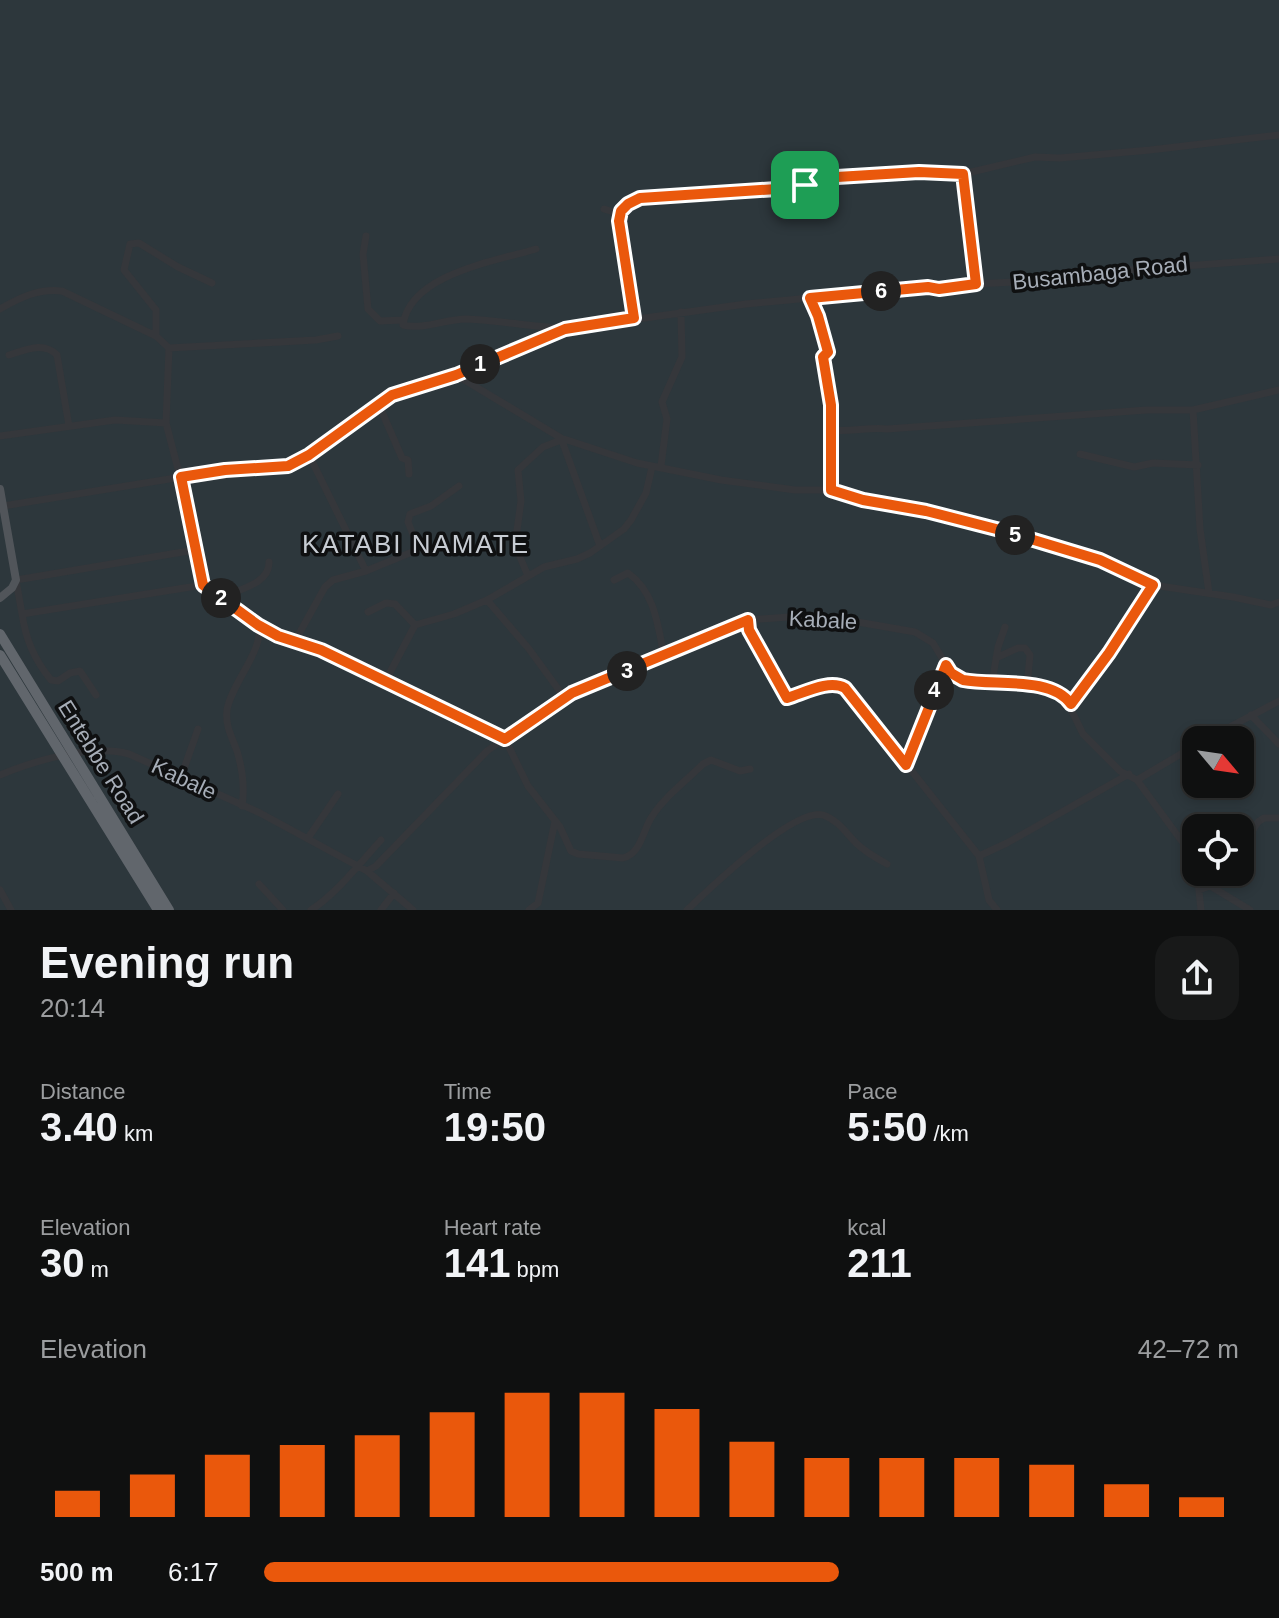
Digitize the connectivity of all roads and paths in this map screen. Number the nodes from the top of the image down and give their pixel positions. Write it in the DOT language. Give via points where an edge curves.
graph roads {
  1 [pos="1279,135"];
  2 [pos="963,174"];
  3 [pos="604,209"];
  4 [pos="620,214"];
  5 [pos="366,236"];
  6 [pos="536,249"];
  7 [pos="1279,259"];
  8 [pos="212,283"];
  9 [pos="976,284"];
  10 [pos="810,298"];
  11 [pos="0,309"];
  12 [pos="681,312"];
  13 [pos="634,318"];
  14 [pos="403,320"];
  15 [pos="565,329"];
  16 [pos="156,336"];
  17 [pos="338,336"];
  18 [pos="169,348"];
  19 [pos="9,355"];
  20 [pos="456,375"];
  21 [pos="1279,390"];
  22 [pos="379,405"];
  23 [pos="1193,410"];
  24 [pos="166,423"];
  25 [pos="69,426"];
  26 [pos="831,430"];
  27 [pos="0,436"];
  28 [pos="561,439"];
  29 [pos="1080,454"];
  30 [pos="309,455"];
  31 [pos="1198,465"];
  32 [pos="657,466"];
  33 [pos="409,474"];
  34 [pos="181,477"];
  35 [pos="459,486"];
  36 [pos="0,489"];
  37 [pos="831,490"];
  38 [pos="3,506"];
  39 [pos="600,546"];
  40 [pos="195,550"];
  41 [pos="269,562"];
  42 [pos="366,571"];
  43 [pos="528,576"];
  44 [pos="16,580"];
  45 [pos="614,580"];
  46 [pos="203,585"];
  47 [pos="1153,585"];
  48 [pos="1209,593"];
  49 [pos="0,598"];
  50 [pos="220,598"];
  51 [pos="487,600"];
  52 [pos="1279,602"];
  53 [pos="368,612"];
  54 [pos="22,614"];
  55 [pos="748,620"];
  56 [pos="258,625"];
  57 [pos="415,625"];
  58 [pos="1005,627"];
  59 [pos="0,634"];
  60 [pos="278,636"];
  61 [pos="295,641"];
  62 [pos="254,650"];
  63 [pos="0,655"];
  64 [pos="664,656"];
  65 [pos="996,658"];
  66 [pos="946,665"];
  67 [pos="386,680"];
  68 [pos="992,683"];
  69 [pos="1027,686"];
  70 [pos="96,695"];
  71 [pos="564,697"];
  72 [pos="1279,701"];
  73 [pos="1071,704"];
  74 [pos="1251,715"];
  75 [pos="1231,726"];
  76 [pos="198,729"];
  77 [pos="505,739"];
  78 [pos="1279,744"];
  79 [pos="1182,753"];
  80 [pos="75,755"];
  81 [pos="61,757"];
  82 [pos="906,765"];
  83 [pos="750,769"];
  84 [pos="1,773"];
  85 [pos="1129,774"];
  86 [pos="181,777"];
  87 [pos="1137,780"];
  88 [pos="338,794"];
  89 [pos="242,806"];
  90 [pos="1279,818"];
  91 [pos="555,821"];
  92 [pos="1254,828"];
  93 [pos="308,838"];
  94 [pos="381,840"];
  95 [pos="1182,841"];
  96 [pos="979,856"];
  97 [pos="887,864"];
  98 [pos="356,867"];
  99 [pos="367,871"];
  100 [pos="259,884"];
  101 [pos="1198,886"];
  102 [pos="1212,887"];
  103 [pos="0,890"];
  104 [pos="1199,890"];
  105 [pos="394,893"];
  106 [pos="11,910"];
  107 [pos="158,910"];
  108 [pos="169,910"];
  109 [pos="283,910"];
  110 [pos="311,910"];
  111 [pos="381,910"];
  112 [pos="413,910"];
  113 [pos="529,910"];
  114 [pos="687,910"];
  115 [pos="997,910"];
  116 [pos="1201,910"];
  117 [pos="1250,910"];
  1 -- 2 [label="street" via="1135,152 1035,157"];
  2 -- 4 [label="street" via="837,177 777,189 657,195 628,204"];
  2 -- 9 [label="street"];
  3 -- 4 [label="street"];
  4 -- 13 [label="street"];
  5 -- 14 [label="street" via="368,309 380,321"];
  6 -- 14 [label="street" via="447,275 425,290"];
  7 -- 9 [label="street, Busambaga Road"];
  8 -- 16 [label="street" via="139,243 130,244 124,270 156,310"];
  9 -- 10 [label="street, Busambaga Road"];
  10 -- 12 [label="street, Busambaga Road"];
  10 -- 26 [label="street" via="828,352 823,357"];
  11 -- 16 [label="street" via="48,289 62,291"];
  12 -- 13 [label="street, Busambaga Road"];
  12 -- 32 [label="street" via="682,357 662,402 667,419"];
  13 -- 15 [label="street, Busambaga Road"];
  14 -- 15 [label="street" via="408,327 462,319"];
  15 -- 20 [label="street, Busambaga Road"];
  16 -- 18 [label="street"];
  17 -- 18 [label="street"];
  18 -- 24 [label="street"];
  19 -- 25 [label="street" via="39,346 57,355"];
  20 -- 22 [label="street, Busambaga Road" via="392,395"];
  20 -- 28 [label="street"];
  21 -- 23 [label="street"];
  22 -- 30 [label="street, Busambaga Road"];
  22 -- 33 [label="street" via="402,458 408,460"];
  23 -- 26 [label="street"];
  23 -- 31 [label="street"];
  24 -- 25 [label="street" via="115,420"];
  24 -- 34 [label="street"];
  25 -- 27 [label="street"];
  26 -- 37 [label="street"];
  28 -- 32 [label="street"];
  28 -- 39 [label="street"];
  28 -- 43 [label="street" via="543,447 518,470 521,501 515,545"];
  29 -- 31 [label="street" via="1134,467"];
  30 -- 34 [label="street, Busambaga Road" via="288,466"];
  30 -- 42 [label="street"];
  31 -- 48 [label="street"];
  32 -- 37 [label="street" via="721,480"];
  32 -- 39 [label="street" via="639,508 624,529"];
  34 -- 38 [label="street, Busambaga Road"];
  34 -- 40 [label="street"];
  35 -- 42 [label="street" via="410,514 417,550"];
  36 -- 38 [label="main road"];
  37 -- 47 [label="street" via="1004,531 1100,560"];
  38 -- 44 [label="main road"];
  39 -- 43 [label="street"];
  40 -- 44 [label="street"];
  40 -- 46 [label="street"];
  41 -- 50 [label="street" via="264,578"];
  42 -- 61 [label="street" via="325,587"];
  43 -- 51 [label="street"];
  44 -- 49 [label="main road"];
  44 -- 54 [label="street"];
  45 -- 64 [label="street" via="628,573 646,592"];
  46 -- 50 [label="street"];
  46 -- 54 [label="street"];
  47 -- 48 [label="street"];
  47 -- 73 [label="street"];
  48 -- 52 [label="street"];
  50 -- 56 [label="street"];
  51 -- 57 [label="street"];
  51 -- 71 [label="street"];
  53 -- 57 [label="street" via="395,604"];
  54 -- 70 [label="street" via="25,638 51,680 80,671"];
  55 -- 64 [label="street, Kabale"];
  55 -- 66 [label="street, Kabale" via="852,621 915,632 933,643"];
  55 -- 82 [label="street" via="787,698 838,684"];
  56 -- 60 [label="street"];
  56 -- 62 [label="street"];
  57 -- 67 [label="street"];
  58 -- 65 [label="street"];
  59 -- 80 [label="highway, Entebbe Road"];
  60 -- 61 [label="street"];
  60 -- 62 [label="street"];
  61 -- 67 [label="street"];
  62 -- 89 [label="street" via="227,711 226,725 244,782"];
  63 -- 81 [label="highway, Entebbe Road"];
  64 -- 71 [label="street, Kabale"];
  65 -- 68 [label="street"];
  65 -- 69 [label="street" via="1025,648 1030,655"];
  66 -- 68 [label="street, Kabale" via="963,680"];
  66 -- 82 [label="street"];
  67 -- 77 [label="street"];
  68 -- 69 [label="street, Kabale"];
  69 -- 73 [label="street, Kabale" via="1057,691"];
  71 -- 77 [label="street, Kabale"];
  72 -- 74 [label="street"];
  73 -- 85 [label="street" via="1083,734"];
  74 -- 75 [label="street"];
  74 -- 78 [label="street"];
  76 -- 86 [label="street"];
  77 -- 91 [label="street" via="528,786"];
  77 -- 99 [label="street, Kabale"];
  79 -- 87 [label="street"];
  80 -- 81 [label="street, Kabale"];
  80 -- 86 [label="street, Kabale" via="113,750"];
  80 -- 108 [label="highway, Entebbe Road"];
  81 -- 84 [label="street, Kabale"];
  81 -- 107 [label="highway, Entebbe Road"];
  82 -- 96 [label="street"];
  83 -- 91 [label="street" via="740,771 711,760 703,764 652,815 635,852 623,858 571,851"];
  85 -- 87 [label="street"];
  85 -- 96 [label="street"];
  86 -- 89 [label="street, Kabale"];
  87 -- 95 [label="street"];
  88 -- 93 [label="street"];
  89 -- 93 [label="street, Kabale"];
  90 -- 92 [label="street" via="1264,818"];
  91 -- 113 [label="street" via="538,903"];
  93 -- 98 [label="street, Kabale"];
  94 -- 98 [label="street"];
  96 -- 115 [label="street" via="989,900"];
  97 -- 114 [label="street" via="865,851 840,825 811,814 778,832"];
  98 -- 99 [label="street, Kabale"];
  98 -- 110 [label="street"];
  99 -- 105 [label="street"];
  100 -- 109 [label="street"];
  101 -- 104 [label="street"];
  102 -- 104 [label="street"];
  102 -- 117 [label="street"];
  103 -- 106 [label="street"];
  104 -- 116 [label="street"];
  105 -- 111 [label="street"];
  105 -- 112 [label="street"];
}
